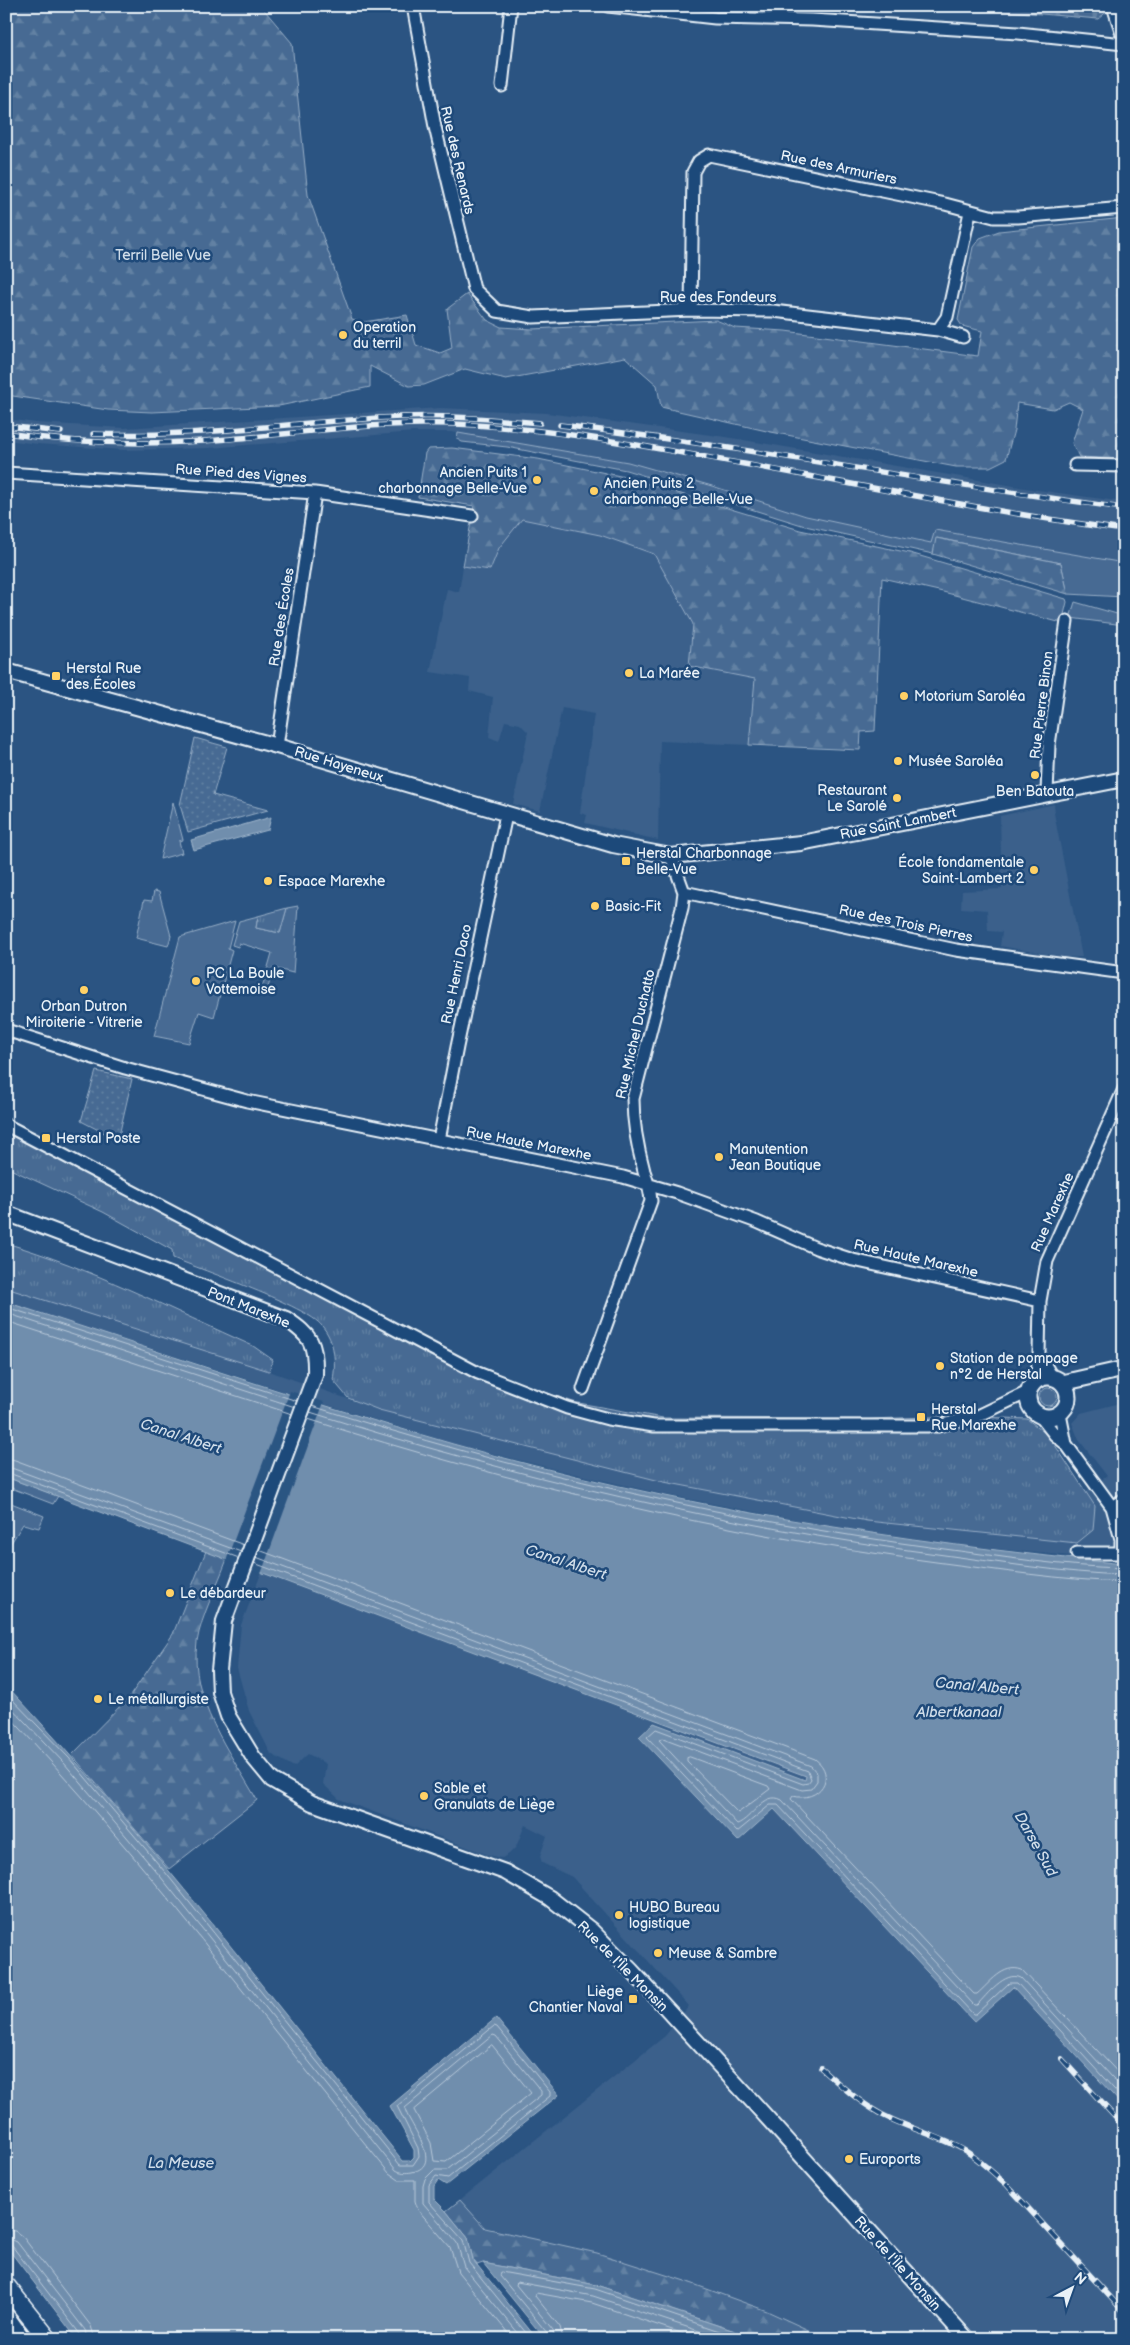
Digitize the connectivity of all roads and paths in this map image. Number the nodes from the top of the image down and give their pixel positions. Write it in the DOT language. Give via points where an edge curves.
graph roads {
  1 [pos="413,6"];
  2 [pos="511,6"];
  3 [pos="608,6"];
  4 [pos="1113,6"];
  5 [pos="1124,40"];
  6 [pos="1124,44"];
  7 [pos="502,86"];
  8 [pos="1124,208"];
  9 [pos="970,212"];
  10 [pos="691,310"];
  11 [pos="497,311"];
  12 [pos="938,330"];
  13 [pos="963,337"];
  14 [pos="1075,465"];
  15 [pos="1124,466"];
  16 [pos="6,473"];
  17 [pos="315,493"];
  18 [pos="472,516"];
  19 [pos="1067,621"];
  20 [pos="6,671"];
  21 [pos="277,746"];
  22 [pos="1124,779"];
  23 [pos="1047,793"];
  24 [pos="506,815"];
  25 [pos="671,856"];
  26 [pos="684,892"];
  27 [pos="1124,973"];
  28 [pos="6,1030"];
  29 [pos="1124,1089"];
  30 [pos="6,1125"];
  31 [pos="439,1140"];
  32 [pos="650,1185"];
  33 [pos="6,1214"];
  34 [pos="1040,1301"];
  35 [pos="1039,1354"];
  36 [pos="1124,1368"];
  37 [pos="1057,1380"];
  38 [pos="1032,1387"];
  39 [pos="583,1389"];
  40 [pos="1060,1414"];
  41 [pos="1040,1416"];
  42 [pos="1066,1444"];
  43 [pos="1124,1499"];
  44 [pos="1112,1507"];
  45 [pos="1077,1553"];
  46 [pos="241,1575"];
  47 [pos="6,2286"];
  48 [pos="6,2300"];
  49 [pos="6,2318"];
  50 [pos="6,2323"];
  51 [pos="26,2338"];
  52 [pos="48,2339"];
  53 [pos="967,2339"];
  1 -- 11 [label="street, Rue des Renards" via="435,127 474,289"];
  2 -- 7 [label="street"];
  3 -- 6 [label="street" via="715,18 812,20 1018,33"];
  4 -- 5 [label="street"];
  8 -- 9 [label="street, Rue des Armuriers" via="1018,217"];
  9 -- 10 [label="street, Rue des Armuriers" via="709,155 699,161 693,172"];
  9 -- 12 [label="street" via="947,317"];
  10 -- 11 [label="street, Rue des Fondeurs" via="533,317"];
  10 -- 12 [label="street, Rue des Fondeurs" via="773,311"];
  12 -- 13 [label="street, Rue des Fondeurs"];
  14 -- 15 [label="street"];
  16 -- 17 [label="street, Rue Pied des Vignes"];
  17 -- 18 [label="street, Rue Pied des Vignes"];
  17 -- 21 [label="street, Rue des Écoles"];
  19 -- 23 [label="street, Rue Pierre Binon" via="1048,745"];
  20 -- 21 [label="street, Rue Hayeneux"];
  21 -- 24 [label="street, Rue Hayeneux"];
  22 -- 23 [label="street, Rue Saint Lambert"];
  23 -- 25 [label="street, Rue Saint Lambert" via="801,843"];
  24 -- 25 [label="street, Rue Hayeneux" via="613,845"];
  24 -- 31 [label="street, Rue Henri Daco"];
  25 -- 26 [label="street"];
  26 -- 27 [label="street, Rue des Trois Pierres" via="956,950"];
  26 -- 32 [label="street, Rue Michel Duchatto" via="633,1099 644,1172"];
  28 -- 31 [label="street, Rue Haute Marexhe" via="125,1068 247,1101"];
  29 -- 34 [label="street, Rue Marexhe" via="1047,1261"];
  30 -- 38 [label="street" via="478,1373 521,1392 608,1419 654,1426 938,1426 980,1414"];
  31 -- 32 [label="street, Rue Haute Marexhe"];
  32 -- 34 [label="street, Rue Haute Marexhe" via="757,1222 852,1260"];
  32 -- 39 [label="street, Rue Michel Duchatto" via="651,1201"];
  33 -- 46 [label="street, Pont Marexhe" via="286,1319 312,1341 316,1358 313,1380"];
  34 -- 35 [label="street, Rue Marexhe"];
  35 -- 37 [label="street"];
  35 -- 38 [label="street, Rue Marexhe"];
  36 -- 37 [label="main road"];
  37 -- 38 [label="main road" via="1045,1377"];
  37 -- 40 [label="main road" via="1067,1389 1068,1401"];
  38 -- 41 [label="main road" via="1029,1406"];
  40 -- 41 [label="main road"];
  40 -- 42 [label="street"];
  41 -- 42 [label="street"];
  42 -- 44 [label="street"];
  43 -- 44 [label="street"];
  44 -- 45 [label="street" via="1122,1539 1121,1552"];
  46 -- 53 [label="street, Rue de l'Île Monsin" via="224,1621 220,1692 228,1716 253,1757 272,1780 312,1803 505,1872 550,1898 591,1930 752,2101"];
  47 -- 52 [label="main road"];
  48 -- 51 [label="main road"];
  49 -- 51 [label="main road"];
  50 -- 51 [label="main road"];
}
